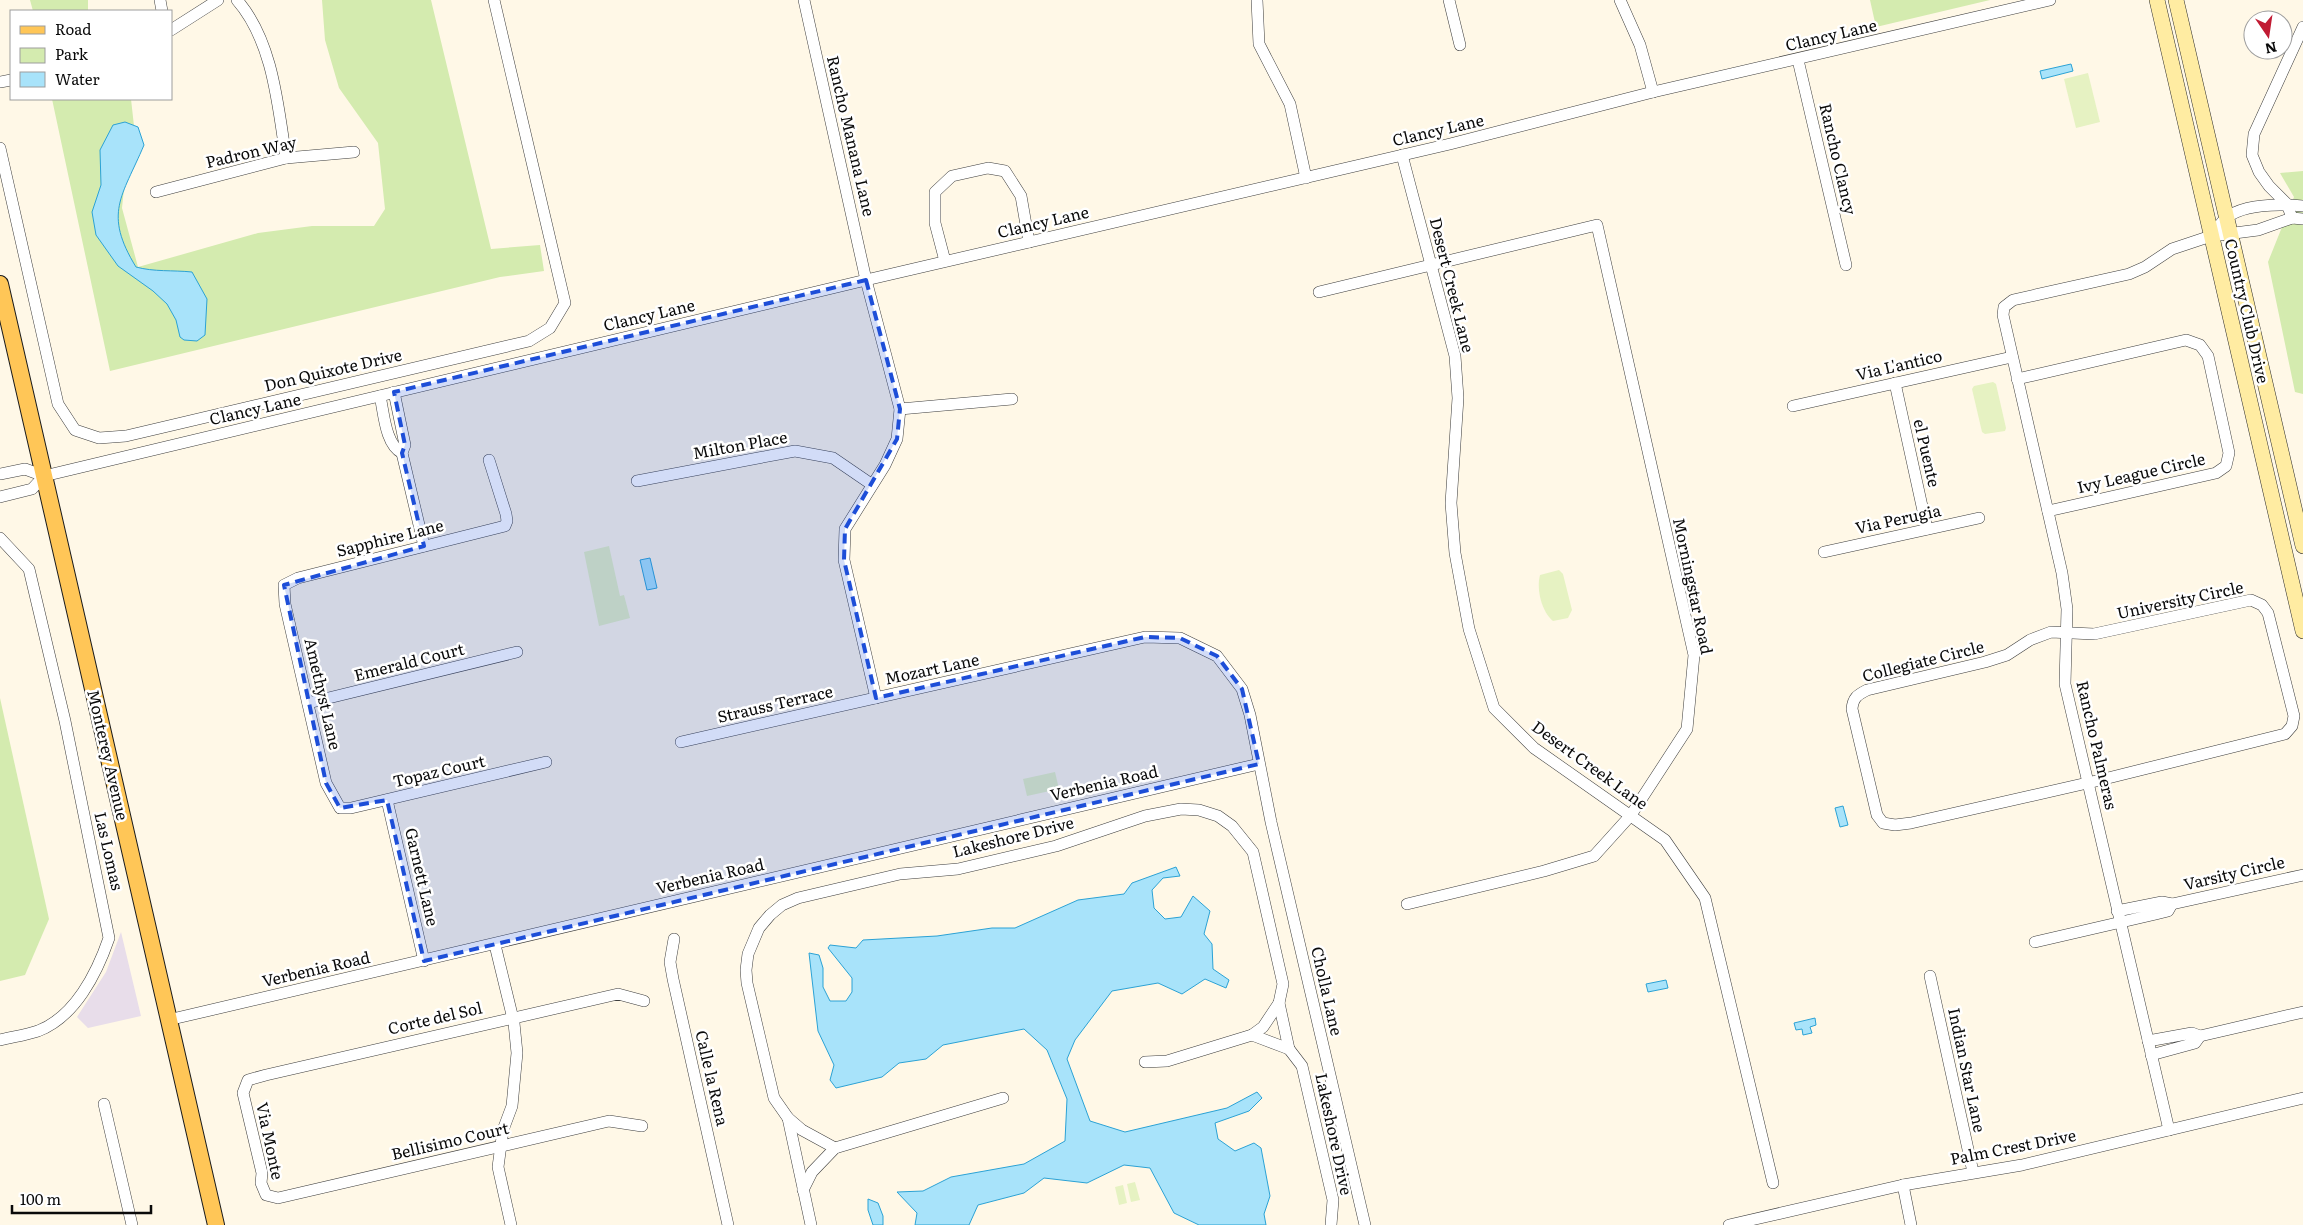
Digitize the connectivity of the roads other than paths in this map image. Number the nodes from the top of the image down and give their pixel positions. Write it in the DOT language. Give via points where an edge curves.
graph roads {
  1 [pos="218,0"];
  2 [pos="237,0"];
  3 [pos="494,0"];
  4 [pos="804,0"];
  5 [pos="1258,0"];
  6 [pos="1449,0"];
  7 [pos="1620,0"];
  8 [pos="2050,0"];
  9 [pos="2157,0"];
  10 [pos="2176,0"];
  11 [pos="2303,27"];
  12 [pos="172,29"];
  13 [pos="1460,45"];
  14 [pos="1798,60"];
  15 [pos="1653,92"];
  16 [pos="0,148"];
  17 [pos="354,152"];
  18 [pos="1402,155"];
  19 [pos="286,158"];
  20 [pos="1306,178"];
  21 [pos="156,192"];
  22 [pos="2287,204"];
  23 [pos="2303,206"];
  24 [pos="2227,217"];
  25 [pos="2298,218"];
  26 [pos="2230,234"];
  27 [pos="2211,236"];
  28 [pos="1029,242"];
  29 [pos="945,261"];
  30 [pos="1846,265"];
  31 [pos="1430,266"];
  32 [pos="866,280"];
  33 [pos="0,284"];
  34 [pos="1319,292"];
  35 [pos="2012,357"];
  36 [pos="2017,379"];
  37 [pos="1894,383"];
  38 [pos="394,392"];
  39 [pos="380,396"];
  40 [pos="1012,399"];
  41 [pos="1793,406"];
  42 [pos="900,409"];
  43 [pos="402,453"];
  44 [pos="489,460"];
  45 [pos="0,474"];
  46 [pos="44,476"];
  47 [pos="637,481"];
  48 [pos="871,484"];
  49 [pos="0,497"];
  50 [pos="2048,511"];
  51 [pos="1979,518"];
  52 [pos="1927,529"];
  53 [pos="0,538"];
  54 [pos="424,546"];
  55 [pos="2303,546"];
  56 [pos="1824,552"];
  57 [pos="284,585"];
  58 [pos="2303,631"];
  59 [pos="2066,632"];
  60 [pos="517,652"];
  61 [pos="876,698"];
  62 [pos="308,703"];
  63 [pos="681,742"];
  64 [pos="546,762"];
  65 [pos="1259,764"];
  66 [pos="2088,782"];
  67 [pos="387,800"];
  68 [pos="340,808"];
  69 [pos="1631,815"];
  70 [pos="2303,875"];
  71 [pos="1407,904"];
  72 [pos="2151,910"];
  73 [pos="2117,911"];
  74 [pos="2120,922"];
  75 [pos="674,938"];
  76 [pos="2035,942"];
  77 [pos="495,945"];
  78 [pos="424,961"];
  79 [pos="1930,976"];
  80 [pos="644,1001"];
  81 [pos="1279,1002"];
  82 [pos="2303,1012"];
  83 [pos="512,1017"];
  84 [pos="168,1020"];
  85 [pos="1252,1035"];
  86 [pos="0,1040"];
  87 [pos="2148,1041"];
  88 [pos="2180,1041"];
  89 [pos="1289,1049"];
  90 [pos="2151,1055"];
  91 [pos="1145,1062"];
  92 [pos="244,1093"];
  93 [pos="1003,1098"];
  94 [pos="2303,1098"];
  95 [pos="104,1104"];
  96 [pos="788,1118"];
  97 [pos="642,1126"];
  98 [pos="2168,1130"];
  99 [pos="500,1146"];
  100 [pos="836,1148"];
  101 [pos="1972,1172"];
  102 [pos="1772,1183"];
  103 [pos="1903,1185"];
  104 [pos="804,1190"];
  105 [pos="266,1195"];
  106 [pos="1735,1224"];
  107 [pos="132,1225"];
  108 [pos="216,1225"];
  109 [pos="511,1225"];
  110 [pos="728,1225"];
  111 [pos="811,1225"];
  112 [pos="1331,1225"];
  113 [pos="1365,1225"];
  114 [pos="1912,1225"];
  1 -- 12 [label="street"];
  2 -- 19 [label="street" via="265,48"];
  3 -- 16 [label="street, Don Quixote Drive" via="565,303 550,328 529,341 126,436 99,438 75,430 58,404"];
  4 -- 32 [label="street, Rancho Manana Lane"];
  5 -- 20 [label="street" via="1259,44 1290,104"];
  6 -- 13 [label="street"];
  7 -- 15 [label="street" via="1640,45"];
  8 -- 14 [label="street, Clancy Lane"];
  9 -- 27 [label="main road, Country Club Drive"];
  10 -- 24 [label="main road, Country Club Drive"];
  11 -- 22 [label="street" via="2254,134 2252,155 2259,172"];
  14 -- 15 [label="street, Clancy Lane"];
  14 -- 30 [label="street, Rancho Clancy"];
  15 -- 18 [label="street, Clancy Lane"];
  17 -- 19 [label="street, Padron Way"];
  18 -- 20 [label="street, Clancy Lane"];
  18 -- 31 [label="street, Desert Creek Lane"];
  19 -- 21 [label="street, Padron Way"];
  20 -- 28 [label="street, Clancy Lane"];
  22 -- 23 [label="street"];
  22 -- 24 [label="street" via="2253,206"];
  22 -- 25 [label="street"];
  24 -- 26 [label="main road, Country Club Drive"];
  24 -- 27 [label="street"];
  25 -- 26 [label="street" via="2258,230"];
  26 -- 27 [label="street"];
  26 -- 55 [label="main road, Country Club Drive"];
  27 -- 35 [label="street, Rancho Palmeras" via="2172,249 2129,274 2014,300 2004,307 2003,314"];
  27 -- 58 [label="main road, Country Club Drive"];
  28 -- 29 [label="street, Clancy Lane"];
  28 -- 29 [label="street" via="1021,196 1005,171 988,168 952,176 936,192 935,222"];
  29 -- 32 [label="street, Clancy Lane"];
  31 -- 34 [label="street"];
  31 -- 69 [label="street, Desert Creek Lane" via="1455,356 1458,398 1451,503 1455,553 1469,629 1494,708 1534,748"];
  31 -- 69 [label="street, Morningstar Road" via="1597,225 1694,655 1687,729"];
  32 -- 38 [label="street, Clancy Lane"];
  32 -- 42 [label="street, Mozart Lane"];
  33 -- 46 [label="main road, Monterey Avenue"];
  35 -- 36 [label="street, Rancho Palmeras"];
  35 -- 37 [label="street, Via L'antico"];
  36 -- 50 [label="street, Rancho Palmeras"];
  36 -- 50 [label="street, Ivy League Circle" via="2186,340 2200,345 2208,356 2229,453 2226,466 2216,473"];
  37 -- 41 [label="street, Via L'antico"];
  37 -- 52 [label="street, el Puente"];
  38 -- 39 [label="street, Clancy Lane"];
  38 -- 43 [label="street" via="405,445"];
  39 -- 43 [label="street" via="389,437 396,450"];
  39 -- 46 [label="street, Clancy Lane"];
  40 -- 42 [label="street"];
  42 -- 48 [label="street, Mozart Lane" via="897,439 885,465"];
  43 -- 54 [label="street"];
  44 -- 54 [label="street, Sapphire Lane" via="506,514 505,526"];
  45 -- 46 [label="street" via="25,468"];
  46 -- 49 [label="street" via="32,489"];
  46 -- 84 [label="main road, Monterey Avenue"];
  47 -- 48 [label="street, Milton Place" via="795,451 834,458"];
  48 -- 61 [label="street, Mozart Lane" via="845,529 844,560"];
  50 -- 59 [label="street, Rancho Palmeras" via="2062,573 2067,609"];
  51 -- 52 [label="street, Via Perugia"];
  52 -- 56 [label="street, Via Perugia"];
  53 -- 86 [label="street, Las Lomas" via="29,569 65,722 109,938 98,965 61,1019 38,1031"];
  54 -- 57 [label="street, Sapphire Lane" via="318,572"];
  57 -- 62 [label="street, Amethyst Lane" via="285,604"];
  59 -- 66 [label="street, Rancho Palmeras" via="2065,684"];
  59 -- 66 [label="street, University Circle" via="2094,634 2251,600 2268,612 2294,716 2292,726 2278,737"];
  59 -- 66 [label="street, Collegiate Circle" via="2051,632 2030,640 2007,655 1985,662 1867,690 1853,700 1852,709 1877,814 1883,823 1911,822"];
  60 -- 62 [label="street, Emerald Court"];
  61 -- 63 [label="street, Strauss Terrace"];
  61 -- 65 [label="street, Mozart Lane" via="1145,638 1180,638 1217,656 1242,689"];
  62 -- 68 [label="street, Amethyst Lane" via="326,783"];
  64 -- 67 [label="street, Topaz Court"];
  65 -- 77 [label="street, Verbenia Road"];
  65 -- 113 [label="street, Cholla Lane"];
  66 -- 73 [label="street, Rancho Palmeras"];
  67 -- 68 [label="street, Topaz Court"];
  67 -- 78 [label="street, Garnett Lane"];
  69 -- 71 [label="street, Morningstar Road" via="1594,856 1544,872"];
  69 -- 102 [label="street, Desert Creek Lane" via="1665,840 1704,898"];
  70 -- 72 [label="street, Varsity Circle" via="2172,904 2168,911"];
  72 -- 73 [label="street, Varsity Circle"];
  72 -- 74 [label="street, Varsity Circle"];
  73 -- 74 [label="street, Rancho Palmeras"];
  74 -- 76 [label="street, Varsity Circle"];
  74 -- 87 [label="street, Rancho Palmeras"];
  75 -- 110 [label="street, Calle la Rena" via="670,962 673,979"];
  77 -- 78 [label="street, Verbenia Road"];
  77 -- 83 [label="street"];
  78 -- 84 [label="street, Verbenia Road"];
  79 -- 101 [label="street, Indian Star Lane"];
  80 -- 83 [label="street, Corte del Sol" via="618,994"];
  81 -- 85 [label="street" via="1263,1027"];
  81 -- 89 [label="street, Lakeshore Drive"];
  81 -- 96 [label="street, Lakeshore Drive" via="1283,984 1253,852 1232,826 1218,816 1198,810 1181,808 1146,816 1056,846 958,869 900,874 798,898 770,915 751,941 748,954 747,983 774,1098"];
  82 -- 88 [label="street" via="2200,1036 2195,1043"];
  83 -- 92 [label="street, Corte del Sol" via="248,1080"];
  83 -- 99 [label="street" via="517,1053 515,1085"];
  84 -- 108 [label="main road, Monterey Avenue"];
  85 -- 89 [label="street"];
  85 -- 91 [label="street" via="1167,1061"];
  87 -- 88 [label="street"];
  87 -- 90 [label="street, Rancho Palmeras"];
  88 -- 90 [label="street"];
  89 -- 112 [label="street, Lakeshore Drive" via="1302,1066 1333,1200"];
  90 -- 98 [label="street, Rancho Palmeras"];
  92 -- 105 [label="street, Via Monte"];
  93 -- 100 [label="street"];
  94 -- 98 [label="street, Palm Crest Drive"];
  95 -- 107 [label="street"];
  96 -- 100 [label="street" via="802,1130"];
  96 -- 104 [label="street, Lakeshore Drive"];
  97 -- 99 [label="street, Bellisimo Court" via="608,1122"];
  98 -- 101 [label="street, Palm Crest Drive" via="2022,1164"];
  99 -- 105 [label="street, Bellisimo Court" via="278,1198"];
  99 -- 109 [label="street" via="498,1167"];
  100 -- 104 [label="street" via="812,1172"];
  101 -- 103 [label="street, Palm Crest Drive"];
  103 -- 106 [label="street, Palm Crest Drive"];
  103 -- 114 [label="street"];
  104 -- 111 [label="street, Lakeshore Drive"];
}
